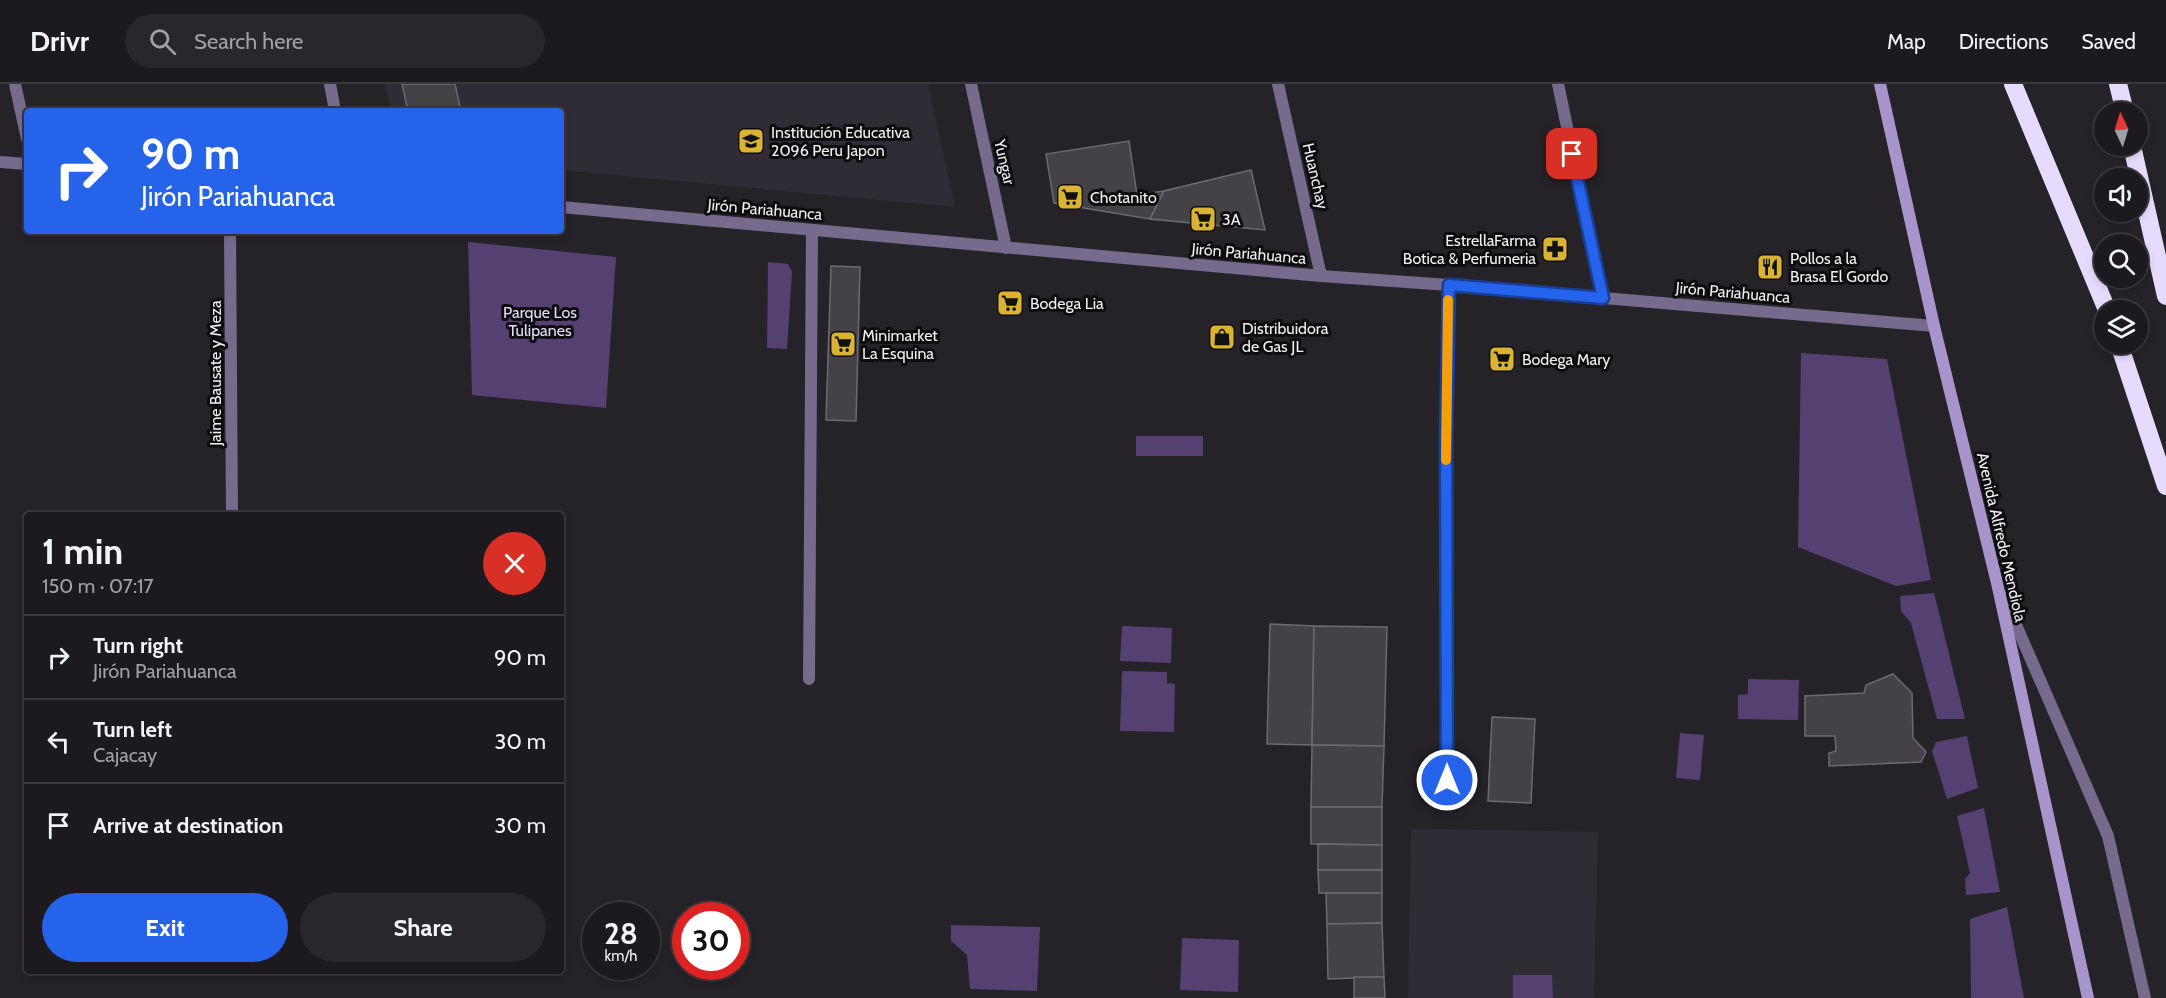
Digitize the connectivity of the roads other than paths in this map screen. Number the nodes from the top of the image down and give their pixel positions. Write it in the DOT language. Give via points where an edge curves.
graph roads {
  1 [pos="15,84"];
  2 [pos="330,84"];
  3 [pos="971,84"];
  4 [pos="1278,84"];
  5 [pos="1558,84"];
  6 [pos="1880,84"];
  7 [pos="2013,84"];
  8 [pos="2118,84"];
  9 [pos="2122,102"];
  10 [pos="334,108"];
  11 [pos="24,125"];
  12 [pos="2134,156"];
  13 [pos="0,162"];
  14 [pos="24,164"];
  15 [pos="564,207"];
  16 [pos="812,230"];
  17 [pos="230,234"];
  18 [pos="1006,248"];
  19 [pos="1321,276"];
  20 [pos="1449,285"];
  21 [pos="2166,296"];
  22 [pos="1603,298"];
  23 [pos="2103,300"];
  24 [pos="1934,326"];
  25 [pos="2122,354"];
  26 [pos="2166,486"];
  27 [pos="232,512"];
  28 [pos="1997,583"];
  29 [pos="808,679"];
  30 [pos="1447,780"];
  31 [pos="2088,998"];
  32 [pos="2145,998"];
  1 -- 11 [label="street"];
  2 -- 10 [label="street"];
  3 -- 18 [label="street, Yungar"];
  4 -- 19 [label="street, Huanchay"];
  5 -- 22 [label="street"];
  6 -- 24 [label="main road, Avenida Alfredo Mendiola"];
  7 -- 23 [label="highway"];
  8 -- 9 [label="highway"];
  12 -- 21 [label="highway"];
  13 -- 14 [label="street"];
  15 -- 16 [label="street, Jirón Pariahuanca"];
  16 -- 18 [label="street, Jirón Pariahuanca"];
  16 -- 29 [label="street"];
  17 -- 27 [label="street, Jaime Bausate y Meza"];
  18 -- 19 [label="street, Jirón Pariahuanca"];
  19 -- 20 [label="street, Jirón Pariahuanca"];
  20 -- 22 [label="street, Jirón Pariahuanca"];
  20 -- 30 [label="street"];
  22 -- 24 [label="street, Jirón Pariahuanca"];
  24 -- 28 [label="main road, Avenida Alfredo Mendiola"];
  25 -- 26 [label="highway"];
  28 -- 31 [label="main road, Avenida Alfredo Mendiola"];
  28 -- 32 [label="street" via="2108,836"];
}
